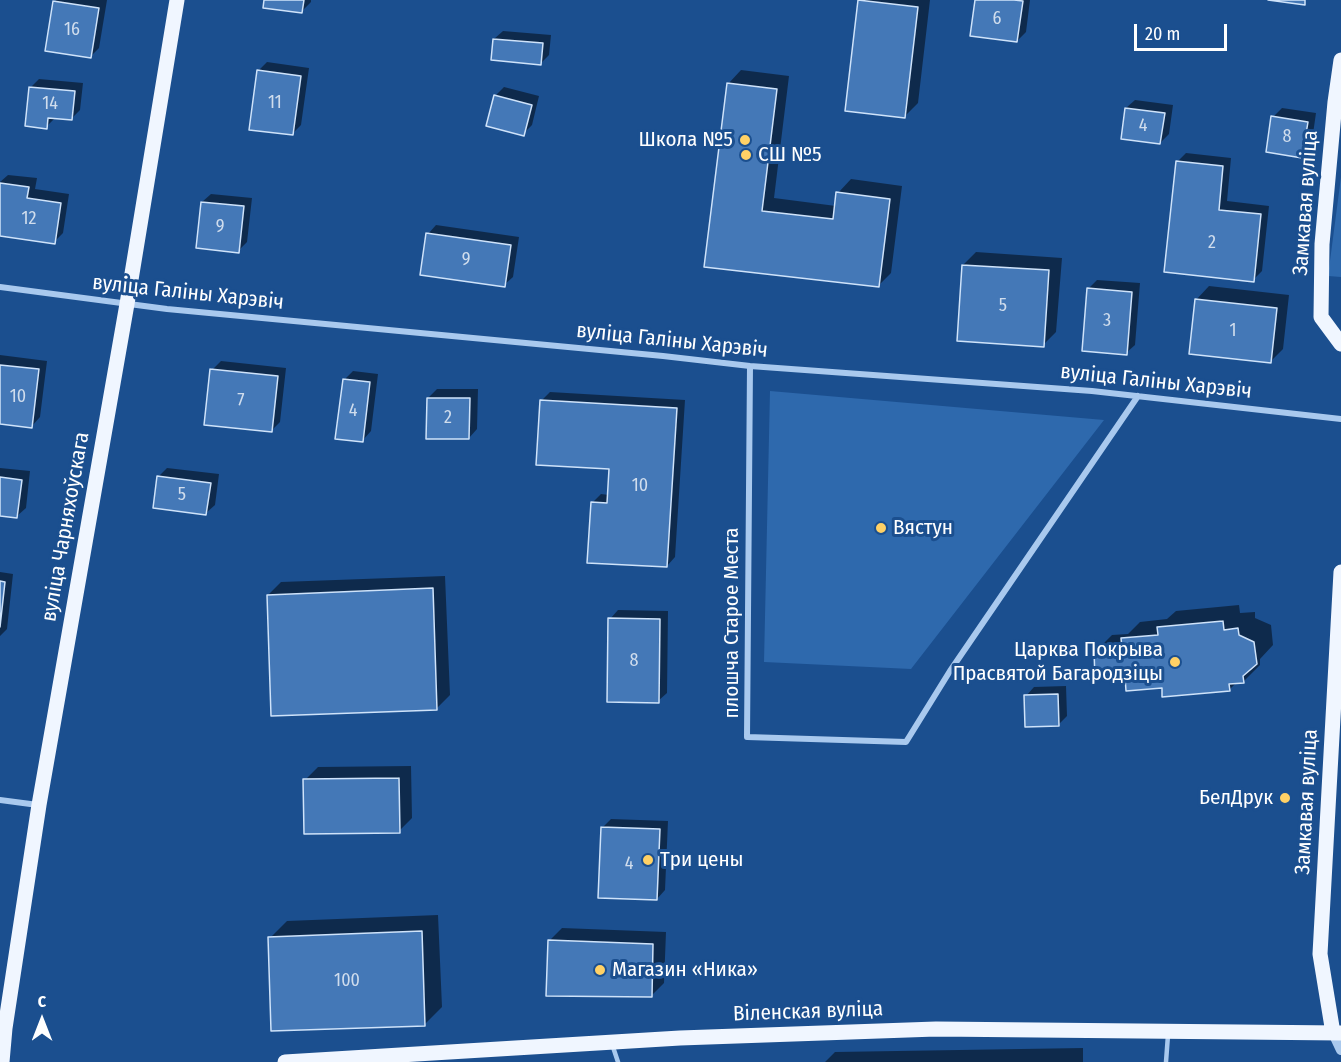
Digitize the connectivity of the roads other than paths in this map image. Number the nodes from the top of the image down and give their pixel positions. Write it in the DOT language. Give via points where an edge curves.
graph roads {
  1 [pos="177,0"];
  2 [pos="1341,60"];
  3 [pos="0,287"];
  4 [pos="127,304"];
  5 [pos="1341,344"];
  6 [pos="750,366"];
  7 [pos="1138,396"];
  8 [pos="1341,419"];
  9 [pos="1341,572"];
  10 [pos="0,800"];
  11 [pos="39,805"];
  12 [pos="1169,1032"];
  13 [pos="1337,1033"];
  14 [pos="611,1041"];
  15 [pos="1341,1050"];
  16 [pos="2,1062"];
  17 [pos="285,1062"];
  18 [pos="618,1062"];
  19 [pos="1166,1062"];
  1 -- 4 [label="main road, вуліца Чарняхоўскага"];
  2 -- 5 [label="main road, Замкавая вуліца" via="1322,244 1321,316"];
  3 -- 4 [label="street, вуліца Галіны Харэвіч"];
  4 -- 6 [label="street, вуліца Галіны Харэвіч"];
  4 -- 11 [label="main road, вуліца Чарняхоўскага"];
  6 -- 7 [label="street, вуліца Галіны Харэвіч"];
  6 -- 7 [label="street, плошча Старое Места" via="747,737 906,742"];
  7 -- 8 [label="street, вуліца Галіны Харэвіч"];
  9 -- 13 [label="main road, Замкавая вуліца" via="1320,954"];
  10 -- 11 [label="street"];
  11 -- 16 [label="main road, вуліца Чарняхоўскага"];
  12 -- 13 [label="main road, Віленская вуліца"];
  12 -- 14 [label="main road, Віленская вуліца" via="936,1029"];
  12 -- 19 [label="lane"];
  13 -- 15 [label="street"];
  14 -- 17 [label="main road, Віленская вуліца"];
  14 -- 18 [label="lane"];
}
